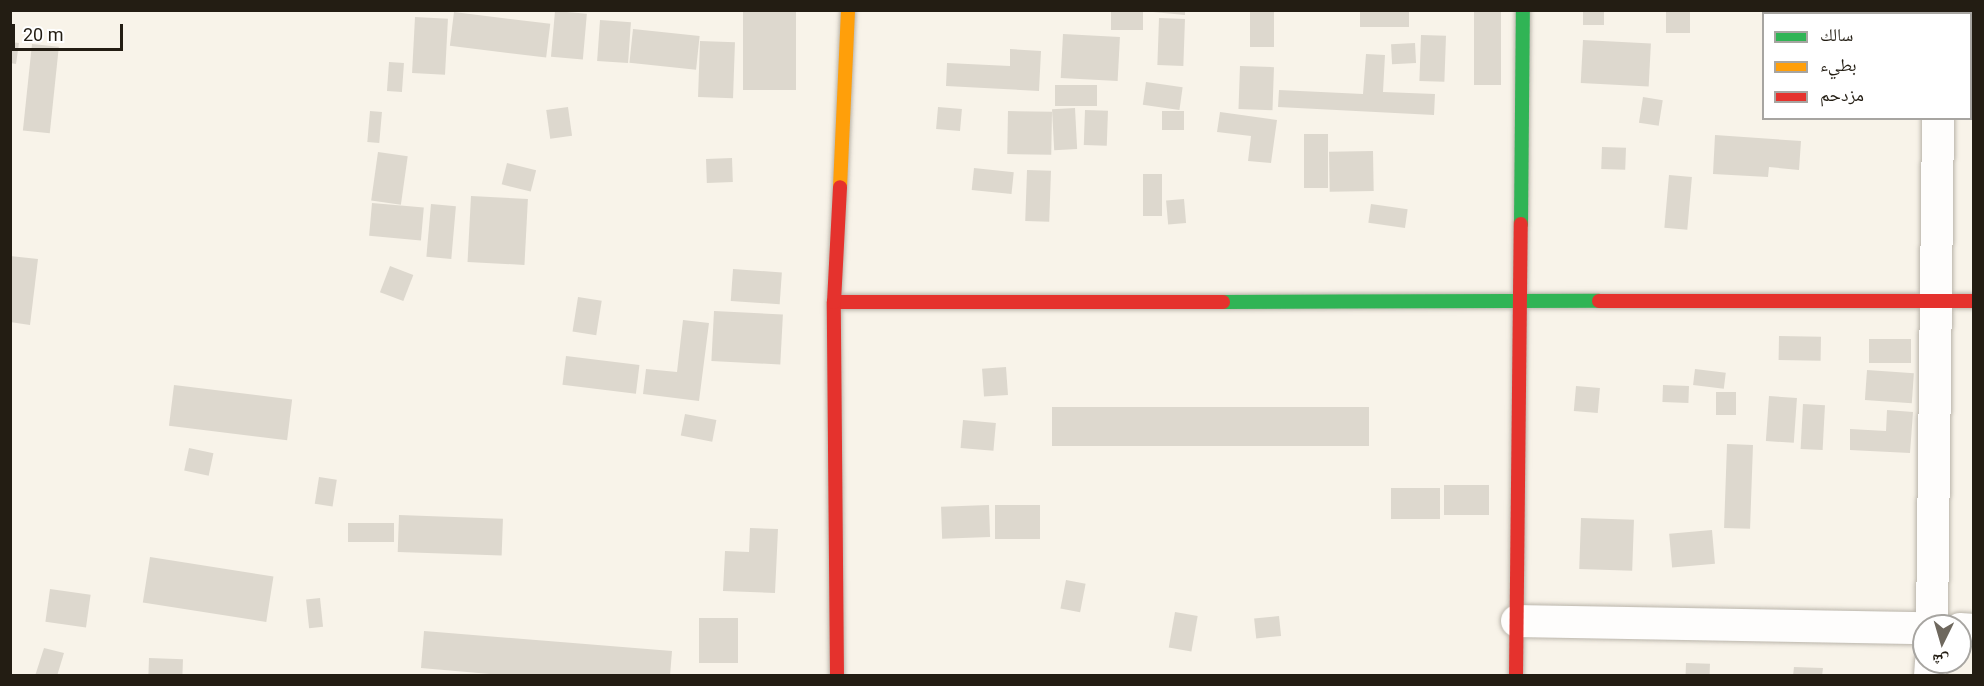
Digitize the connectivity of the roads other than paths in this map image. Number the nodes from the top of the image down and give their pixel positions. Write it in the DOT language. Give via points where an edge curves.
graph roads {
  1 [pos="848,10"];
  2 [pos="1523,10"];
  3 [pos="1938,120"];
  4 [pos="1521,299"];
  5 [pos="1933,300"];
  6 [pos="1974,301"];
  7 [pos="834,302"];
  8 [pos="1932,614"];
  9 [pos="1517,621"];
  10 [pos="1912,628"];
  11 [pos="837,675"];
  12 [pos="1516,675"];
  1 -- 7 [label="street"];
  2 -- 4 [label="street"];
  3 -- 5 [label="street"];
  4 -- 5 [label="street"];
  4 -- 7 [label="street"];
  4 -- 9 [label="street"];
  5 -- 6 [label="street"];
  5 -- 8 [label="street"];
  7 -- 11 [label="street"];
  9 -- 10 [label="street"];
  9 -- 12 [label="street"];
}
